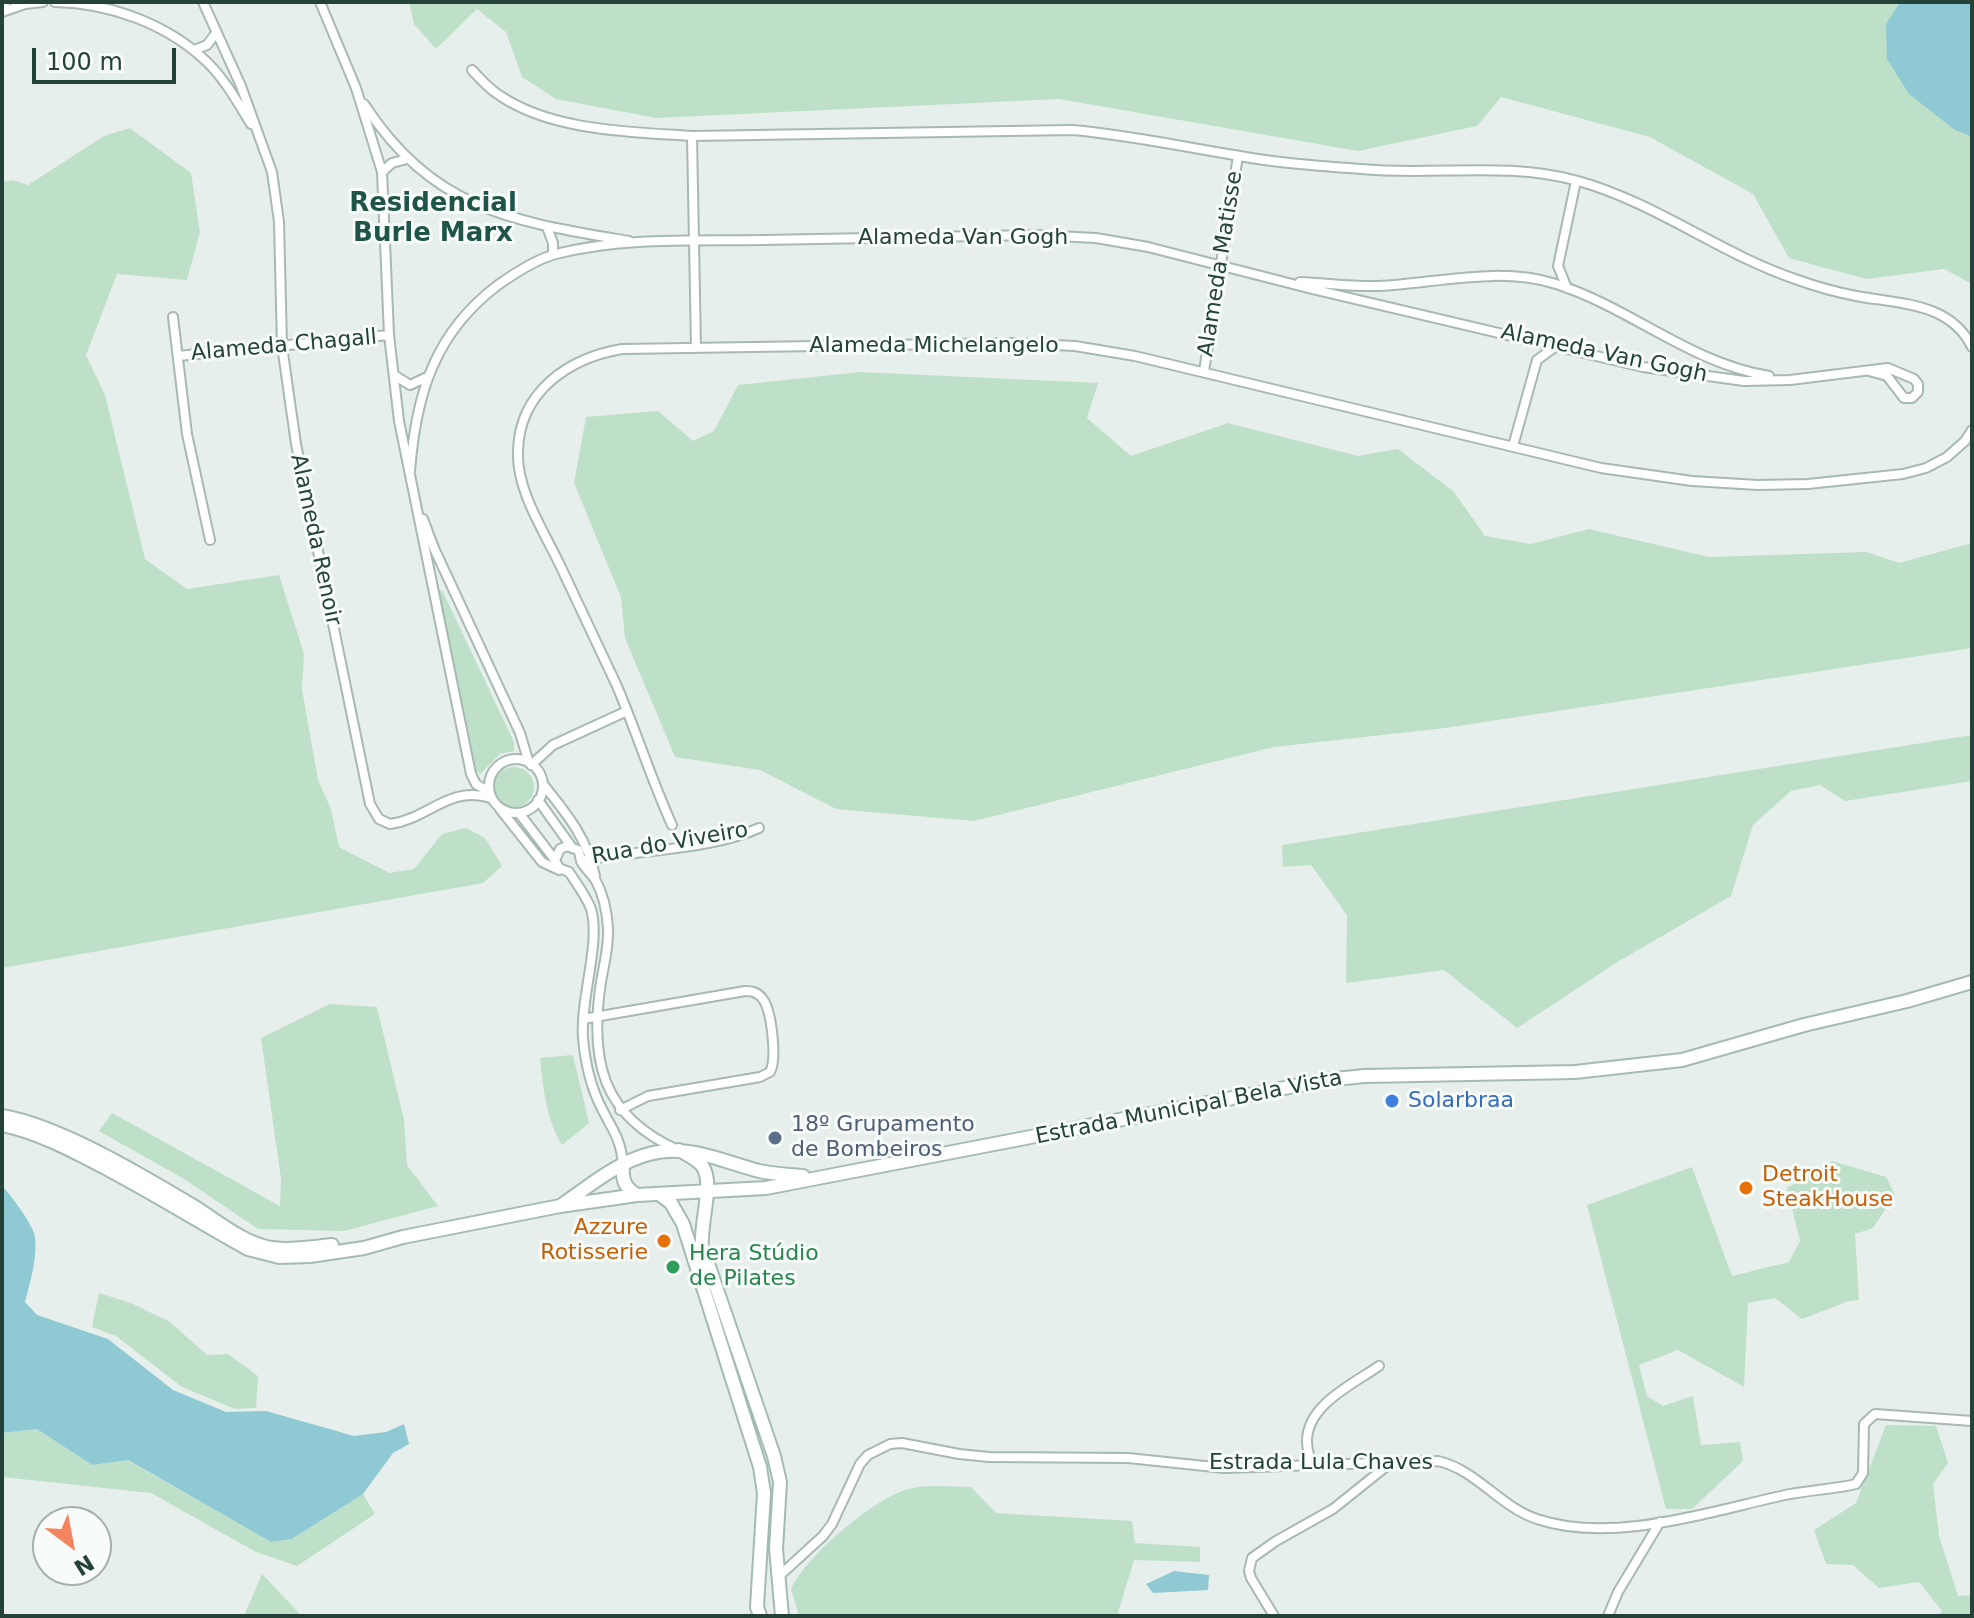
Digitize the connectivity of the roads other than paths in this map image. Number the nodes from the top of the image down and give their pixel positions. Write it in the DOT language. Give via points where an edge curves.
graph roads {
  1 [pos="43,2"];
  2 [pos="55,2"];
  3 [pos="203,2"];
  4 [pos="320,2"];
  5 [pos="2,12"];
  6 [pos="216,33"];
  7 [pos="194,50"];
  8 [pos="472,70"];
  9 [pos="356,88"];
  10 [pos="692,136"];
  11 [pos="260,138"];
  12 [pos="1238,156"];
  13 [pos="407,159"];
  14 [pos="382,172"];
  15 [pos="1576,181"];
  16 [pos="547,227"];
  17 [pos="694,241"];
  18 [pos="641,243"];
  19 [pos="553,255"];
  20 [pos="1220,265"];
  21 [pos="1558,266"];
  22 [pos="1279,280"];
  23 [pos="1540,281"];
  24 [pos="1374,286"];
  25 [pos="1567,288"];
  26 [pos="1373,302"];
  27 [pos="173,317"];
  28 [pos="389,335"];
  29 [pos="1526,339"];
  30 [pos="282,346"];
  31 [pos="1556,346"];
  32 [pos="1972,347"];
  33 [pos="696,348"];
  34 [pos="178,356"];
  35 [pos="1706,358"];
  36 [pos="1537,360"];
  37 [pos="1204,371"];
  38 [pos="1869,371"];
  39 [pos="393,374"];
  40 [pos="427,376"];
  41 [pos="1702,377"];
  42 [pos="1790,380"];
  43 [pos="1972,430"];
  44 [pos="1513,446"];
  45 [pos="410,471"];
  46 [pos="415,496"];
  47 [pos="210,540"];
  48 [pos="450,584"];
  49 [pos="433,589"];
  50 [pos="627,711"];
  51 [pos="530,764"];
  52 [pos="543,784"];
  53 [pos="493,799"];
  54 [pos="538,800"];
  55 [pos="519,813"];
  56 [pos="672,825"];
  57 [pos="759,828"];
  58 [pos="571,846"];
  59 [pos="592,858"];
  60 [pos="555,860"];
  61 [pos="581,861"];
  62 [pos="568,872"];
  63 [pos="596,881"];
  64 [pos="1972,982"];
  65 [pos="599,1015"];
  66 [pos="583,1019"];
  67 [pos="620,1110"];
  68 [pos="2,1116"];
  69 [pos="2,1125"];
  70 [pos="679,1150"];
  71 [pos="623,1165"];
  72 [pos="820,1178"];
  73 [pos="707,1193"];
  74 [pos="659,1194"];
  75 [pos="637,1195"];
  76 [pos="560,1206"];
  77 [pos="403,1237"];
  78 [pos="1379,1366"];
  79 [pos="1972,1421"];
  80 [pos="1389,1464"];
  81 [pos="1312,1466"];
  82 [pos="1660,1522"];
  83 [pos="776,1549"];
  84 [pos="794,1560"];
  85 [pos="778,1577"];
  86 [pos="760,1616"];
  87 [pos="782,1616"];
  88 [pos="1274,1616"];
  89 [pos="1608,1616"];
  1 -- 5 [label="street"];
  2 -- 7 [label="street" via="132,16"];
  3 -- 6 [label="street"];
  4 -- 9 [label="street"];
  6 -- 7 [label="street"];
  6 -- 11 [label="street"];
  7 -- 11 [label="street" via="227,85"];
  8 -- 10 [label="street" via="500,97 560,121"];
  9 -- 13 [label="street"];
  9 -- 14 [label="street"];
  10 -- 12 [label="street" via="1073,130"];
  10 -- 17 [label="street"];
  11 -- 30 [label="street, Alameda Renoir" via="276,190"];
  12 -- 15 [label="street" via="1374,170 1529,172"];
  12 -- 20 [label="street, Alameda Matisse"];
  13 -- 14 [label="street"];
  13 -- 16 [label="street" via="463,198"];
  14 -- 28 [label="street"];
  15 -- 21 [label="street"];
  15 -- 32 [label="street" via="1644,204 1797,280 1931,310 1957,325"];
  16 -- 18 [label="street"];
  16 -- 19 [label="street"];
  17 -- 18 [label="street, Alameda Van Gogh"];
  17 -- 20 [label="street, Alameda Van Gogh" via="1066,236 1148,247"];
  17 -- 33 [label="street"];
  18 -- 19 [label="street"];
  19 -- 40 [label="street" via="486,294 450,334"];
  20 -- 22 [label="street, Alameda Van Gogh"];
  20 -- 37 [label="street, Alameda Matisse"];
  21 -- 23 [label="street"];
  21 -- 25 [label="street"];
  22 -- 24 [label="street, Alameda Van Gogh"];
  22 -- 26 [label="street, Alameda Van Gogh"];
  23 -- 24 [label="street, Alameda Van Gogh" via="1491,277"];
  23 -- 25 [label="street, Alameda Van Gogh"];
  24 -- 26 [label="street"];
  25 -- 35 [label="street, Alameda Van Gogh"];
  26 -- 29 [label="street, Alameda Van Gogh"];
  27 -- 34 [label="street"];
  28 -- 30 [label="street, Alameda Chagall"];
  28 -- 39 [label="street"];
  29 -- 31 [label="street, Alameda Van Gogh"];
  29 -- 36 [label="street"];
  30 -- 34 [label="street, Alameda Chagall"];
  30 -- 53 [label="street, Alameda Renoir" via="301,471 370,804 379,819 390,824 454,797"];
  31 -- 36 [label="street"];
  31 -- 41 [label="street, Alameda Van Gogh"];
  33 -- 37 [label="street, Alameda Michelangelo" via="1047,344 1100,349"];
  33 -- 50 [label="street, Alameda Michelangelo" via="622,349 583,358 542,388 521,429 522,482"];
  34 -- 47 [label="street" via="187,434"];
  35 -- 41 [label="street"];
  35 -- 42 [label="street, Alameda Van Gogh"];
  36 -- 44 [label="street"];
  37 -- 44 [label="street, Alameda Michelangelo"];
  38 -- 38 [label="street, Alameda Van Gogh" via="1887,376 1904,398 1916,395 1918,384 1906,374 1888,368"];
  38 -- 42 [label="street, Alameda Van Gogh"];
  39 -- 40 [label="street" via="410,385"];
  39 -- 45 [label="street"];
  40 -- 45 [label="street"];
  41 -- 42 [label="street, Alameda Van Gogh"];
  43 -- 44 [label="street, Alameda Michelangelo" via="1959,448 1926,468 1808,484 1679,480"];
  45 -- 46 [label="street"];
  46 -- 48 [label="street"];
  46 -- 49 [label="street"];
  48 -- 49 [label="street"];
  48 -- 51 [label="street"];
  49 -- 53 [label="street" via="471,774"];
  50 -- 51 [label="street" via="553,745"];
  50 -- 56 [label="street, Alameda Michelangelo"];
  51 -- 52 [label="street"];
  51 -- 53 [label="street" via="503,762 492,774"];
  52 -- 54 [label="street"];
  52 -- 59 [label="street"];
  53 -- 55 [label="street" via="503,810"];
  53 -- 62 [label="street" via="542,862"];
  54 -- 55 [label="street"];
  54 -- 58 [label="street"];
  55 -- 60 [label="street"];
  57 -- 59 [label="street, Rua do Viveiro" via="724,839"];
  58 -- 60 [label="street" via="560,849"];
  58 -- 61 [label="street"];
  59 -- 61 [label="street, Rua do Viveiro"];
  59 -- 63 [label="street"];
  60 -- 62 [label="street"];
  61 -- 62 [label="street"];
  61 -- 63 [label="street"];
  62 -- 66 [label="street" via="593,919"];
  63 -- 65 [label="street" via="608,931"];
  64 -- 72 [label="main road, Estrada Municipal Bela Vista" via="1682,1060 1575,1072 1326,1080"];
  65 -- 66 [label="street"];
  65 -- 67 [label="street" via="602,1067"];
  65 -- 67 [label="street" via="745,991 765,1002 775,1054 770,1072 648,1096"];
  66 -- 71 [label="street" via="591,1080 621,1144"];
  67 -- 70 [label="street" via="647,1135"];
  68 -- 77 [label="main road, Estrada Municipal Bela Vista" via="67,1139 261,1245 307,1248"];
  69 -- 77 [label="main road, Estrada Municipal Bela Vista" via="77,1153 264,1255 310,1256"];
  70 -- 71 [label="main road" via="651,1153"];
  70 -- 72 [label="main road" via="761,1171"];
  70 -- 73 [label="main road" via="704,1168"];
  71 -- 75 [label="main road" via="624,1183"];
  71 -- 76 [label="main road"];
  72 -- 73 [label="main road, Estrada Municipal Bela Vista"];
  73 -- 74 [label="main road, Estrada Municipal Bela Vista"];
  73 -- 83 [label="main road" via="702,1246 780,1482"];
  74 -- 75 [label="main road, Estrada Municipal Bela Vista"];
  74 -- 86 [label="main road" via="683,1224 760,1467"];
  75 -- 76 [label="main road, Estrada Municipal Bela Vista"];
  76 -- 77 [label="main road, Estrada Municipal Bela Vista"];
  78 -- 81 [label="street" via="1315,1415 1307,1439"];
  79 -- 82 [label="street, Estrada Lula Chaves" via="1875,1414 1864,1424 1863,1473 1856,1484"];
  80 -- 81 [label="street, Estrada Lula Chaves"];
  80 -- 82 [label="street, Estrada Lula Chaves" via="1447,1463 1524,1514 1565,1526"];
  80 -- 88 [label="street" via="1333,1509 1252,1558 1251,1578"];
  81 -- 84 [label="street, Estrada Lula Chaves" via="1224,1468 1128,1458 989,1457 890,1444 860,1464 832,1524"];
  82 -- 89 [label="street"];
  83 -- 84 [label="street"];
  83 -- 85 [label="main road"];
  84 -- 85 [label="street, Estrada Lula Chaves"];
  85 -- 87 [label="main road"];
}
